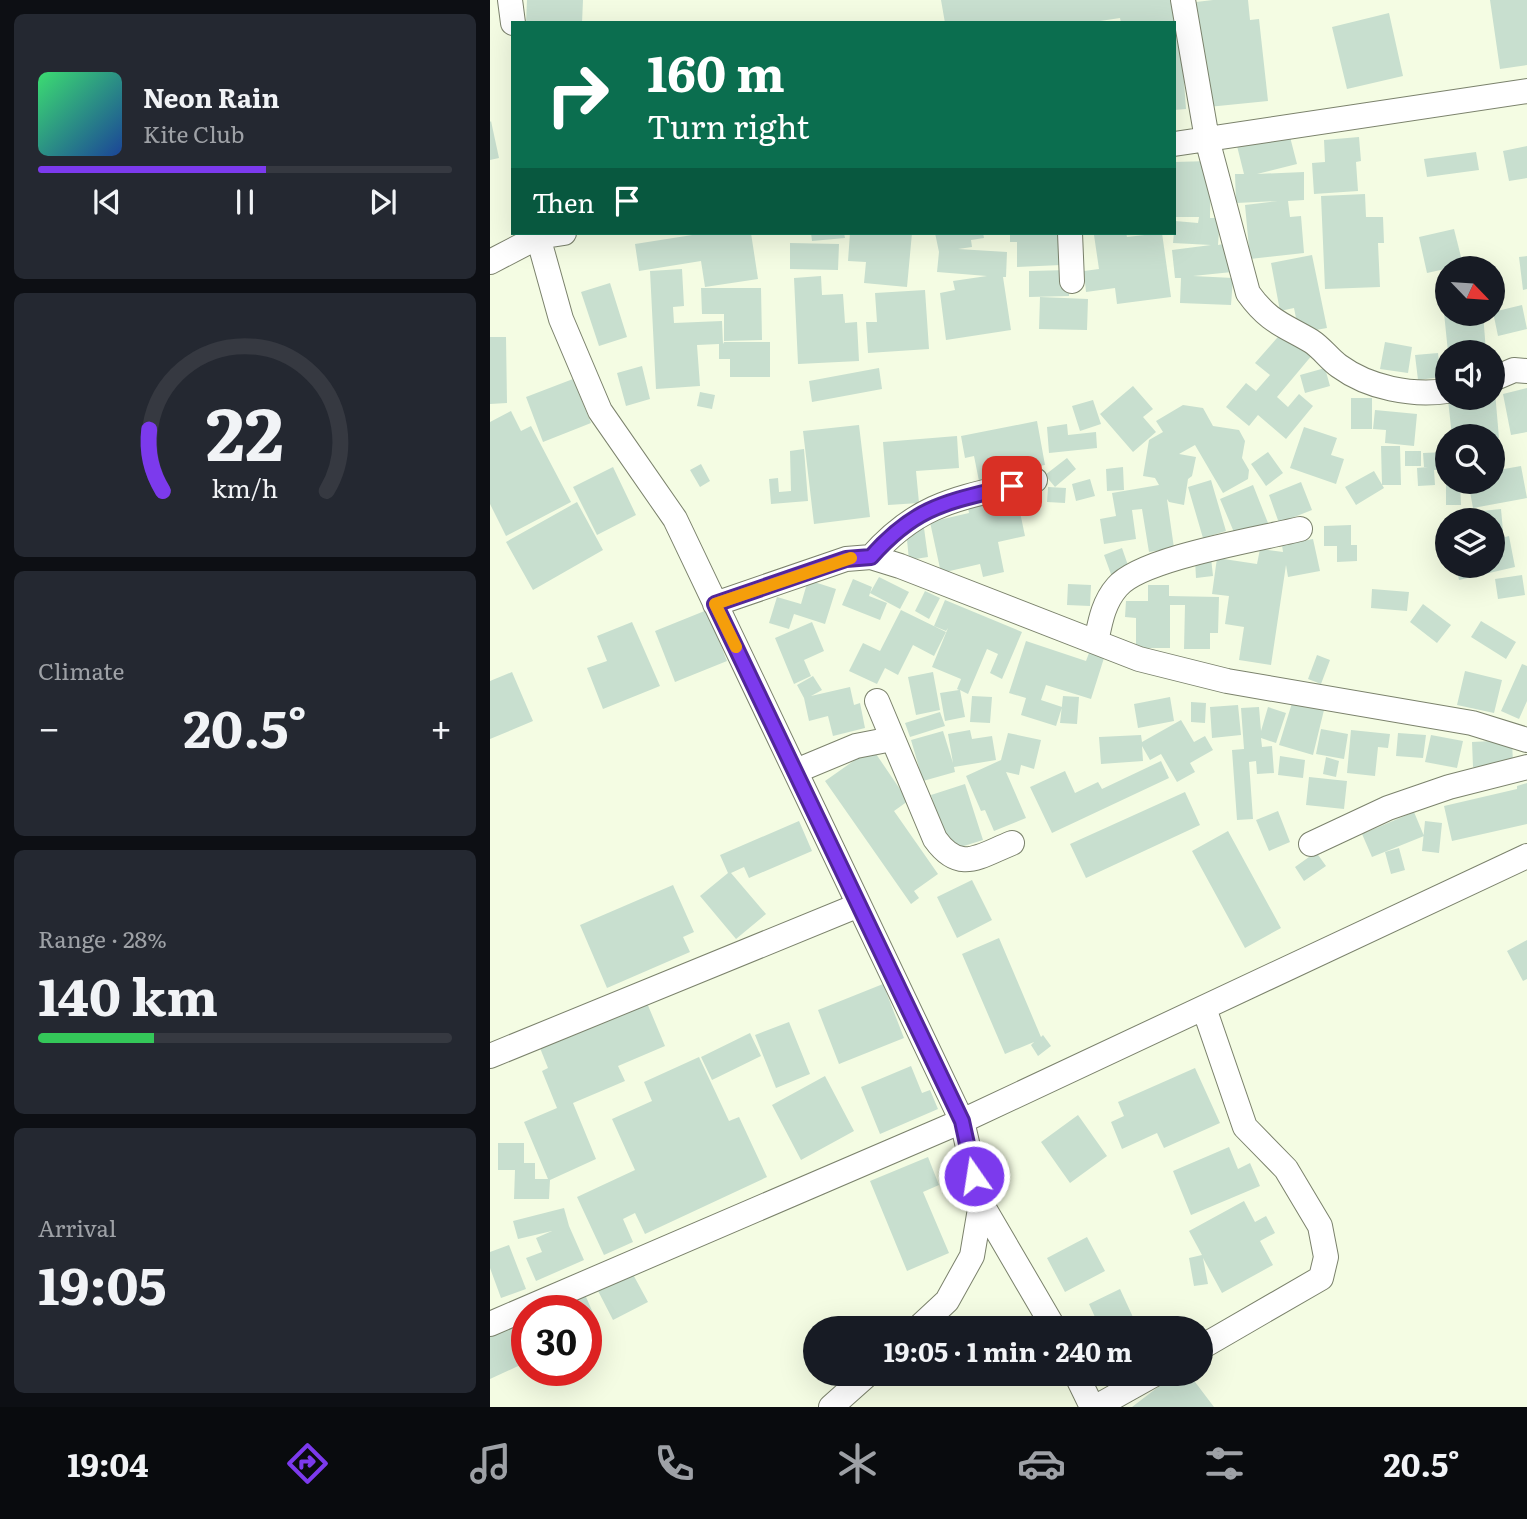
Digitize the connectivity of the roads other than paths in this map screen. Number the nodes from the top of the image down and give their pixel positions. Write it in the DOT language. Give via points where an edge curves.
graph roads {
  1 [pos="510,0"];
  2 [pos="1182,0"];
  3 [pos="513,21"];
  4 [pos="1527,91"];
  5 [pos="1207,139"];
  6 [pos="1176,144"];
  7 [pos="538,235"];
  8 [pos="1070,235"];
  9 [pos="490,262"];
  10 [pos="1072,281"];
  11 [pos="1527,371"];
  12 [pos="1505,374"];
  13 [pos="1435,393"];
  14 [pos="1035,480"];
  15 [pos="1300,529"];
  16 [pos="871,557"];
  17 [pos="715,604"];
  18 [pos="1096,642"];
  19 [pos="877,701"];
  20 [pos="892,739"];
  21 [pos="1527,740"];
  22 [pos="1527,767"];
  23 [pos="796,771"];
  24 [pos="1012,843"];
  25 [pos="1311,844"];
  26 [pos="1527,856"];
  27 [pos="859,905"];
  28 [pos="1204,1007"];
  29 [pos="490,1056"];
  30 [pos="962,1121"];
  31 [pos="981,1203"];
  32 [pos="931,1316"];
  33 [pos="1047,1316"];
  34 [pos="490,1324"];
  35 [pos="1213,1340"];
  36 [pos="855,1386"];
  37 [pos="1083,1386"];
  38 [pos="1133,1386"];
  39 [pos="831,1407"];
  40 [pos="1094,1407"];
  1 -- 3 [label="street"];
  2 -- 5 [label="street"];
  4 -- 5 [label="street"];
  5 -- 6 [label="street"];
  5 -- 13 [label="street" via="1248,293 1262,313 1313,343 1341,368 1369,381 1398,391"];
  7 -- 9 [label="street"];
  7 -- 17 [label="street" via="561,320 600,411 675,519"];
  8 -- 10 [label="street"];
  11 -- 12 [label="street"];
  14 -- 16 [label="street" via="943,503 912,519"];
  15 -- 18 [label="street" via="1142,570 1118,585 1107,601"];
  16 -- 17 [label="street" via="846,559"];
  16 -- 18 [label="street"];
  17 -- 23 [label="street"];
  18 -- 21 [label="street" via="1139,659 1227,681 1472,723"];
  19 -- 20 [label="street"];
  20 -- 23 [label="street" via="856,746"];
  20 -- 24 [label="street" via="944,851 957,860 971,859"];
  22 -- 25 [label="street" via="1424,795"];
  23 -- 27 [label="street"];
  26 -- 28 [label="street"];
  27 -- 29 [label="street"];
  27 -- 30 [label="street"];
  28 -- 30 [label="street"];
  28 -- 35 [label="street" via="1245,1127 1286,1169 1320,1226 1326,1257 1321,1278"];
  30 -- 31 [label="street"];
  30 -- 34 [label="street"];
  31 -- 32 [label="street" via="972,1256 947,1301"];
  31 -- 33 [label="street"];
  36 -- 39 [label="street"];
  37 -- 40 [label="street"];
  38 -- 40 [label="street"];
}
